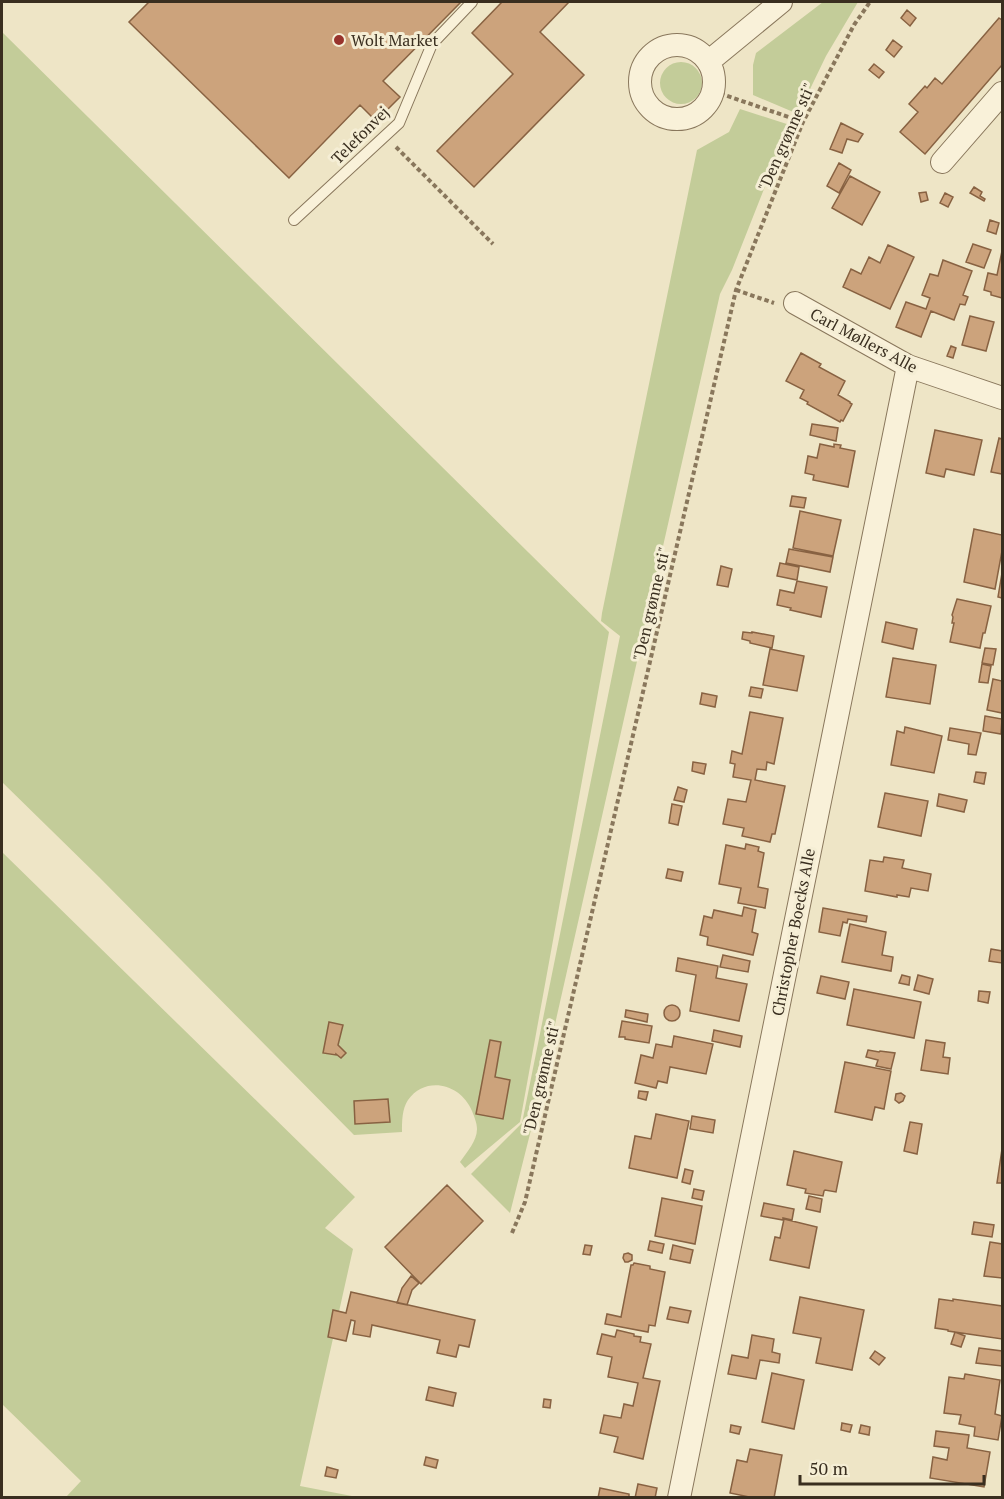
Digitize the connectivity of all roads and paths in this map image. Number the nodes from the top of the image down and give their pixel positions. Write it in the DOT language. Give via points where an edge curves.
graph roads {
  1 [pos="472,2"];
  2 [pos="781,2"];
  3 [pos="870,2"];
  4 [pos="708,62"];
  5 [pos="713,91"];
  6 [pos="1002,93"];
  7 [pos="803,122"];
  8 [pos="384,136"];
  9 [pos="942,162"];
  10 [pos="294,220"];
  11 [pos="493,244"];
  12 [pos="736,290"];
  13 [pos="795,303"];
  14 [pos="908,366"];
  15 [pos="1002,398"];
  16 [pos="512,1233"];
  17 [pos="679,1497"];
  1 -- 8 [label="lane, Telefonvej" via="432,44 399,123"];
  2 -- 4 [label="street"];
  3 -- 7 [label="path, \"Den grønne sti\""];
  4 -- 5 [label="street"];
  4 -- 5 [label="street" via="689,47 666,46 646,60 639,83 648,105 669,118 681,119 702,110"];
  5 -- 7 [label="path"];
  6 -- 9 [label="street"];
  7 -- 12 [label="path, \"Den grønne sti\""];
  8 -- 10 [label="lane, Telefonvej"];
  8 -- 11 [label="path"];
  12 -- 13 [label="path" via="782,306"];
  12 -- 16 [label="path, \"Den grønne sti\"" via="525,1202"];
  13 -- 14 [label="street, Carl Møllers Alle"];
  14 -- 15 [label="street, Carl Møllers Alle"];
  14 -- 17 [label="street, Christopher Boecks Alle"];
}
